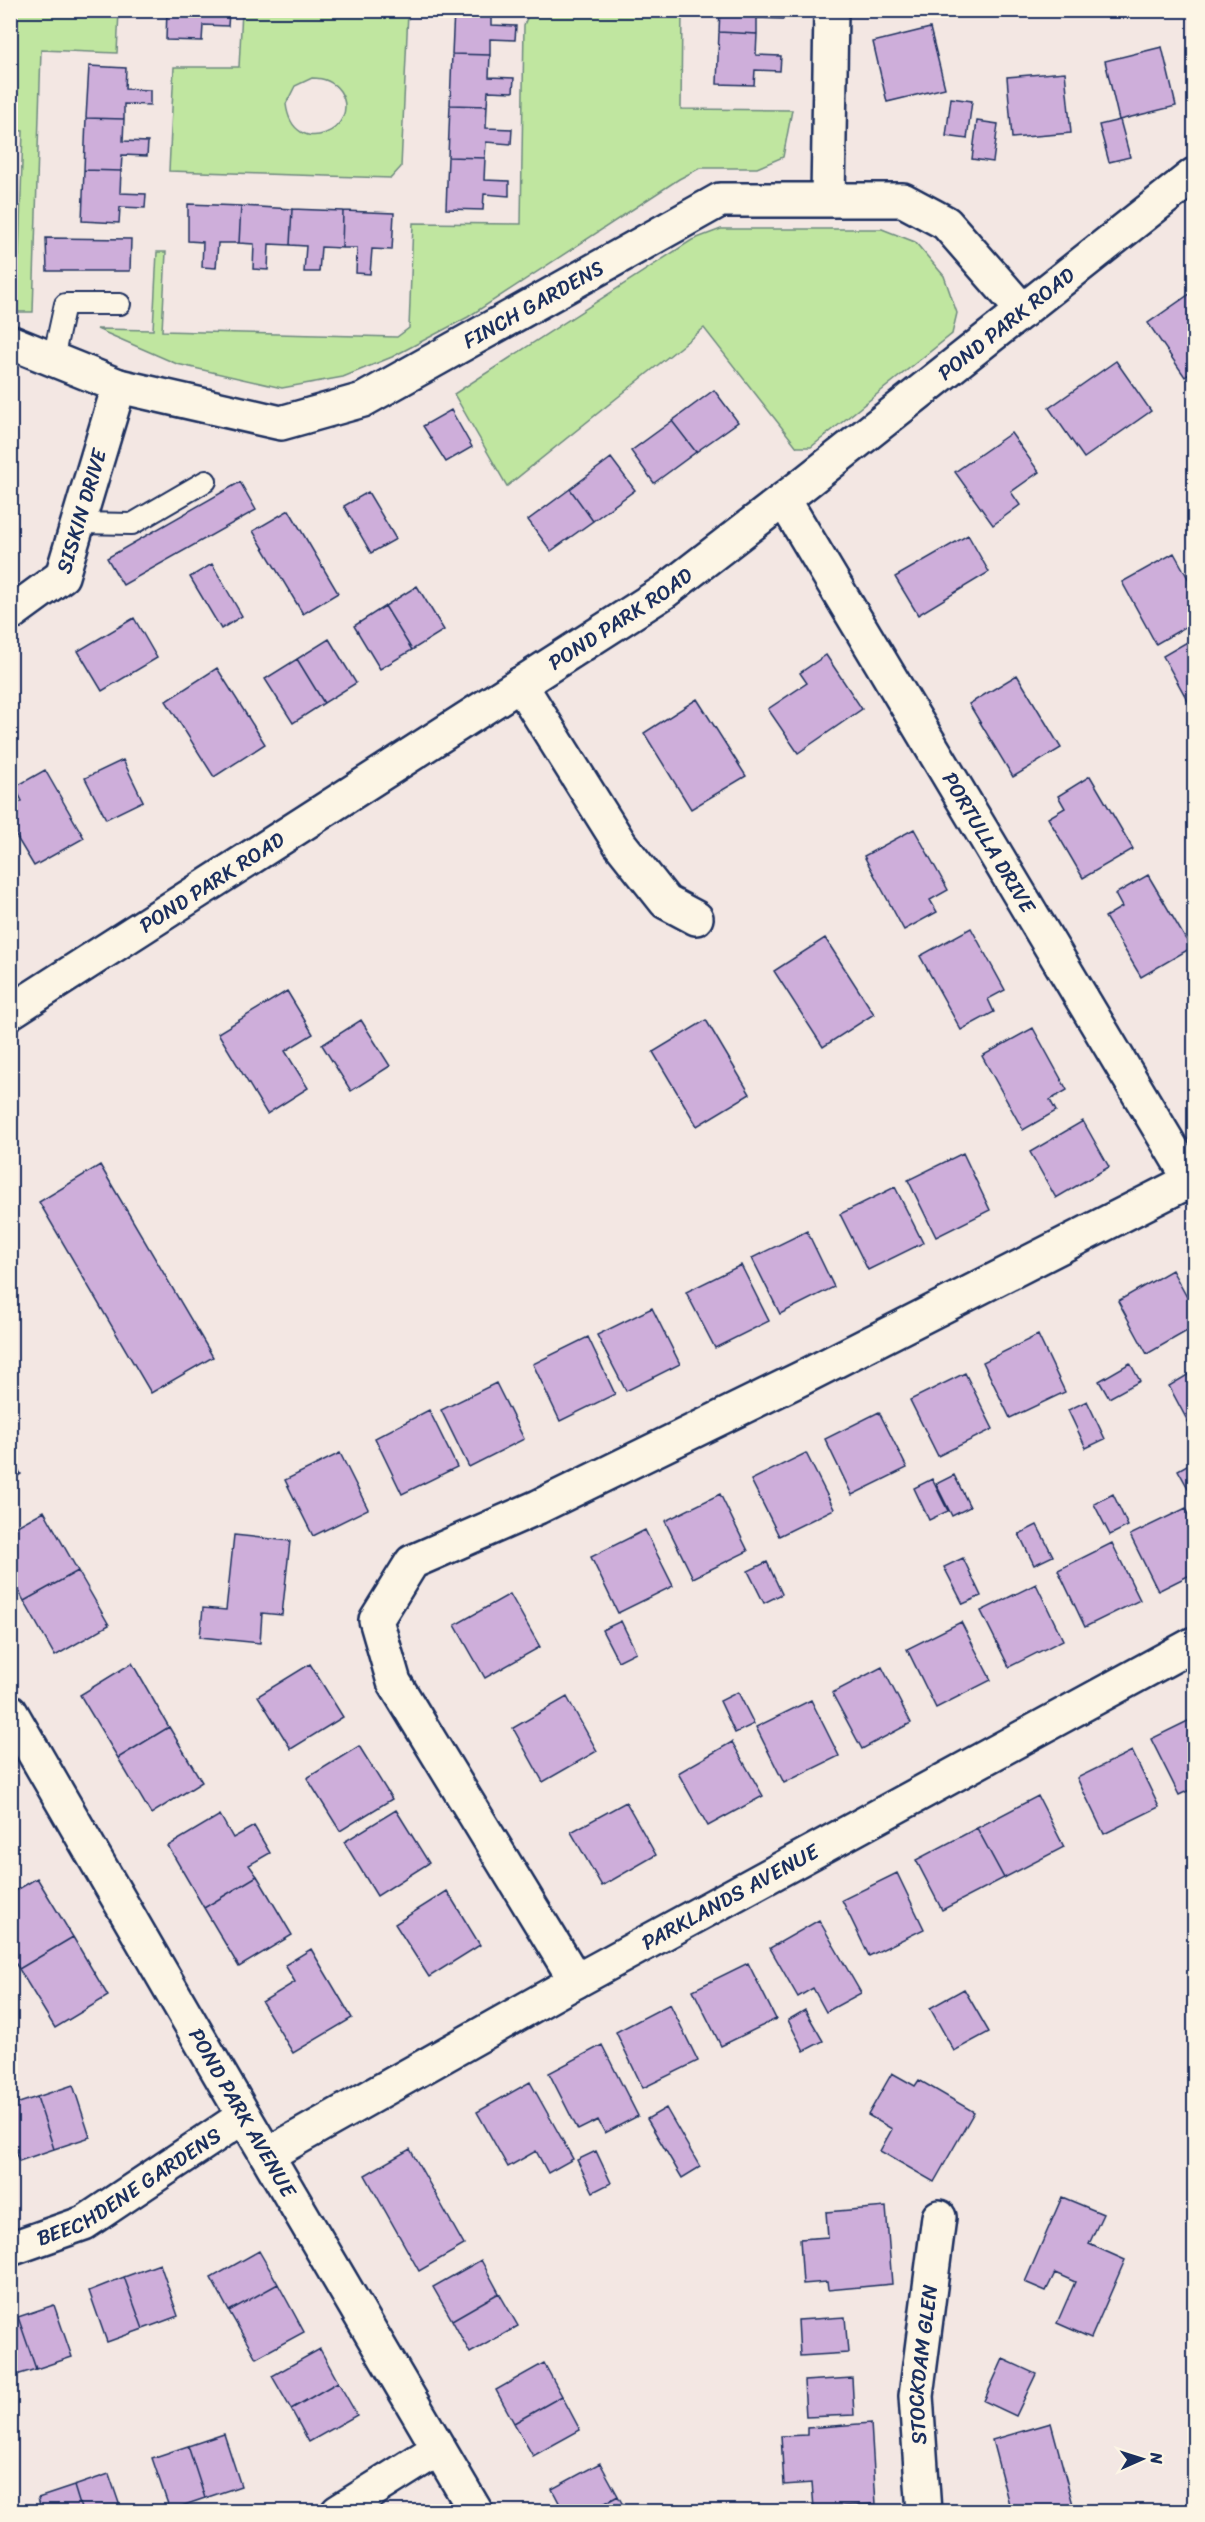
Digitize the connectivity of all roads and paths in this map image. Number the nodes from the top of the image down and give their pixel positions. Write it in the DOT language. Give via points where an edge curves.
graph roads {
  1 [pos="831,10"];
  2 [pos="1194,175"];
  3 [pos="828,199"];
  4 [pos="120,304"];
  5 [pos="1023,312"];
  6 [pos="10,342"];
  7 [pos="53,359"];
  8 [pos="119,386"];
  9 [pos="206,481"];
  10 [pos="784,500"];
  11 [pos="78,523"];
  12 [pos="10,614"];
  13 [pos="520,684"];
  14 [pos="696,918"];
  15 [pos="10,1012"];
  16 [pos="1193,1183"];
  17 [pos="1194,1644"];
  18 [pos="10,1711"];
  19 [pos="576,1981"];
  20 [pos="244,2116"];
  21 [pos="267,2155"];
  22 [pos="939,2217"];
  23 [pos="10,2249"];
  24 [pos="438,2449"];
  25 [pos="338,2511"];
  26 [pos="476,2511"];
  27 [pos="924,2511"];
  1 -- 3 [label="street"];
  2 -- 5 [label="street, POND PARK ROAD"];
  3 -- 5 [label="street, FINCH GARDENS" via="903,200 946,223"];
  3 -- 8 [label="street, FINCH GARDENS" via="720,200 363,400 281,423"];
  4 -- 7 [label="lane" via="65,304"];
  5 -- 10 [label="street, POND PARK ROAD"];
  6 -- 7 [label="street, FINCH GARDENS"];
  7 -- 8 [label="street, FINCH GARDENS"];
  8 -- 11 [label="street, SISKIN DRIVE"];
  9 -- 11 [label="lane" via="132,524"];
  10 -- 13 [label="street, POND PARK ROAD" via="664,592"];
  10 -- 16 [label="street, PORTULLA DRIVE"];
  11 -- 12 [label="street, SISKIN DRIVE" via="62,576"];
  13 -- 14 [label="street" via="620,844 666,902"];
  13 -- 15 [label="street, POND PARK ROAD"];
  16 -- 19 [label="street" via="538,1507 412,1562 376,1620 394,1682"];
  17 -- 19 [label="street, PARKLANDS AVENUE"];
  18 -- 20 [label="street, POND PARK AVENUE"];
  19 -- 21 [label="street, PARKLANDS AVENUE"];
  20 -- 21 [label="street, POND PARK AVENUE"];
  20 -- 23 [label="street, BEECHDENE GARDENS" via="84,2223"];
  21 -- 24 [label="street, POND PARK AVENUE"];
  22 -- 27 [label="street, STOCKDAM GLEN" via="916,2396"];
  24 -- 25 [label="street"];
  24 -- 26 [label="street, POND PARK AVENUE"];
}
